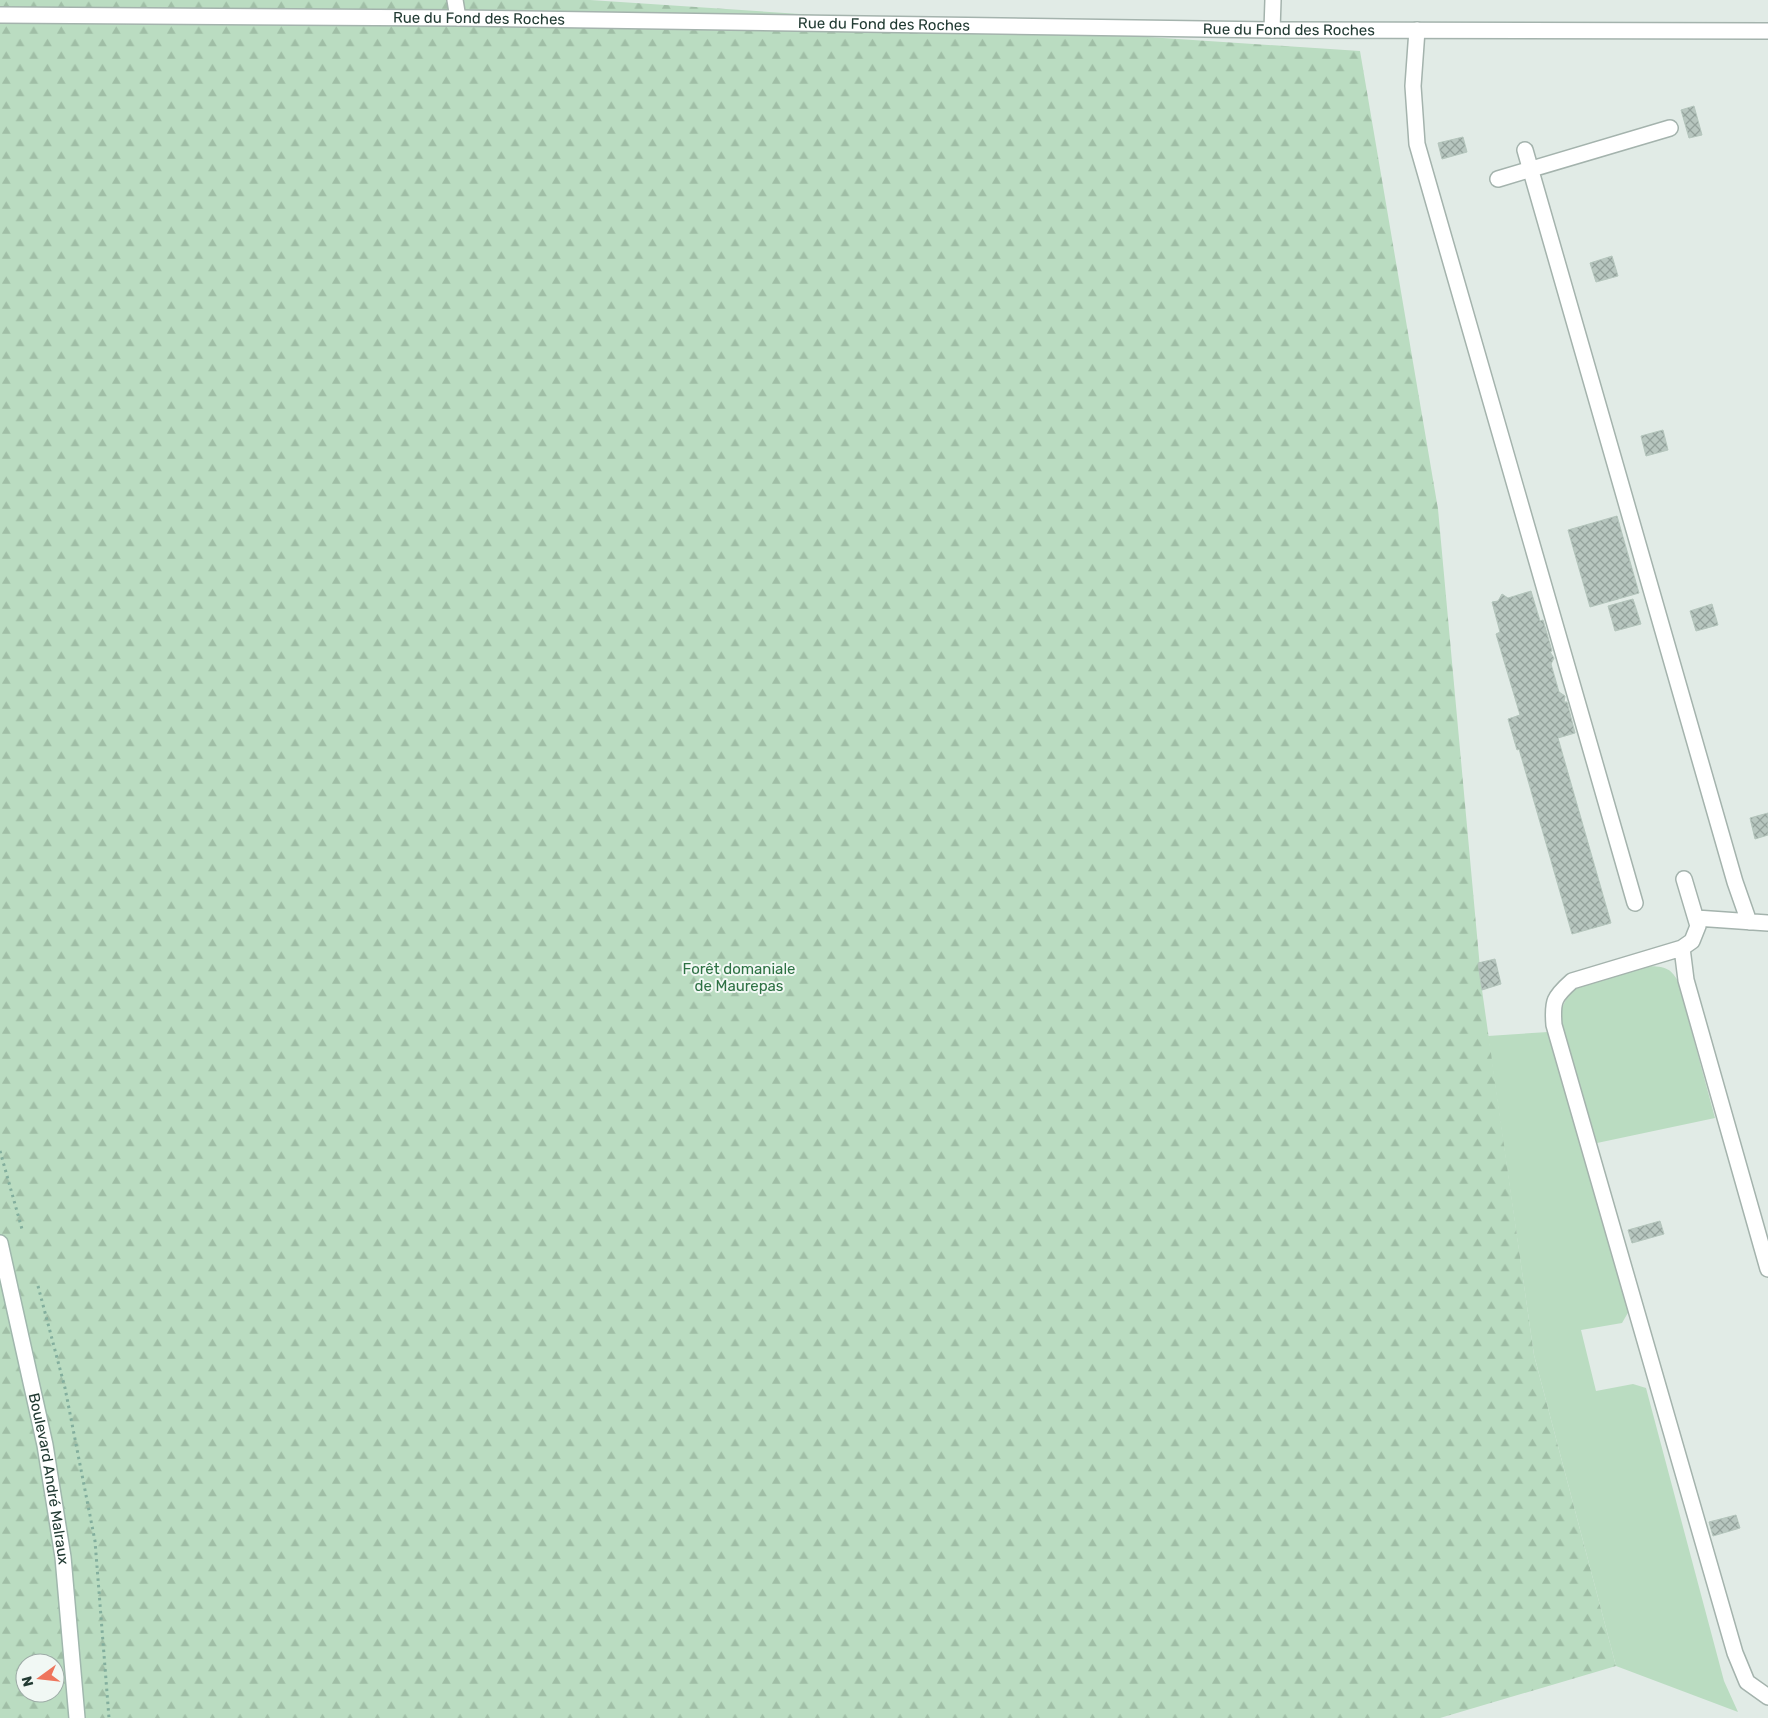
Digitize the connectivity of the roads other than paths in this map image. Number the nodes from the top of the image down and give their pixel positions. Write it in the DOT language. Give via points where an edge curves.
graph roads {
  1 [pos="455,0"];
  2 [pos="1273,0"];
  3 [pos="0,15"];
  4 [pos="458,18"];
  5 [pos="1272,30"];
  6 [pos="1417,30"];
  7 [pos="1768,31"];
  8 [pos="1670,128"];
  9 [pos="1525,150"];
  10 [pos="1530,169"];
  11 [pos="1498,179"];
  12 [pos="1684,879"];
  13 [pos="1635,903"];
  14 [pos="1696,918"];
  15 [pos="1749,922"];
  16 [pos="1768,923"];
  17 [pos="1682,948"];
  18 [pos="0,1243"];
  19 [pos="1768,1269"];
  20 [pos="1768,1697"];
  21 [pos="77,1718"];
  1 -- 4 [label="street"];
  2 -- 5 [label="street"];
  3 -- 4 [label="street, Rue du Fond des Roches"];
  4 -- 5 [label="street, Rue du Fond des Roches"];
  5 -- 6 [label="street, Rue du Fond des Roches"];
  6 -- 7 [label="street, Rue du Fond des Roches"];
  6 -- 13 [label="street" via="1413,86 1417,144"];
  8 -- 10 [label="street"];
  9 -- 10 [label="street"];
  10 -- 11 [label="street"];
  10 -- 15 [label="street"];
  12 -- 14 [label="street"];
  14 -- 15 [label="street"];
  14 -- 17 [label="street" via="1698,926 1692,941"];
  15 -- 16 [label="street"];
  17 -- 19 [label="street" via="1686,980"];
  17 -- 20 [label="street" via="1572,981 1559,992 1553,1007 1554,1025 1735,1653 1747,1682"];
  18 -- 21 [label="street, Boulevard André Malraux" via="45,1445 63,1557"];
}
